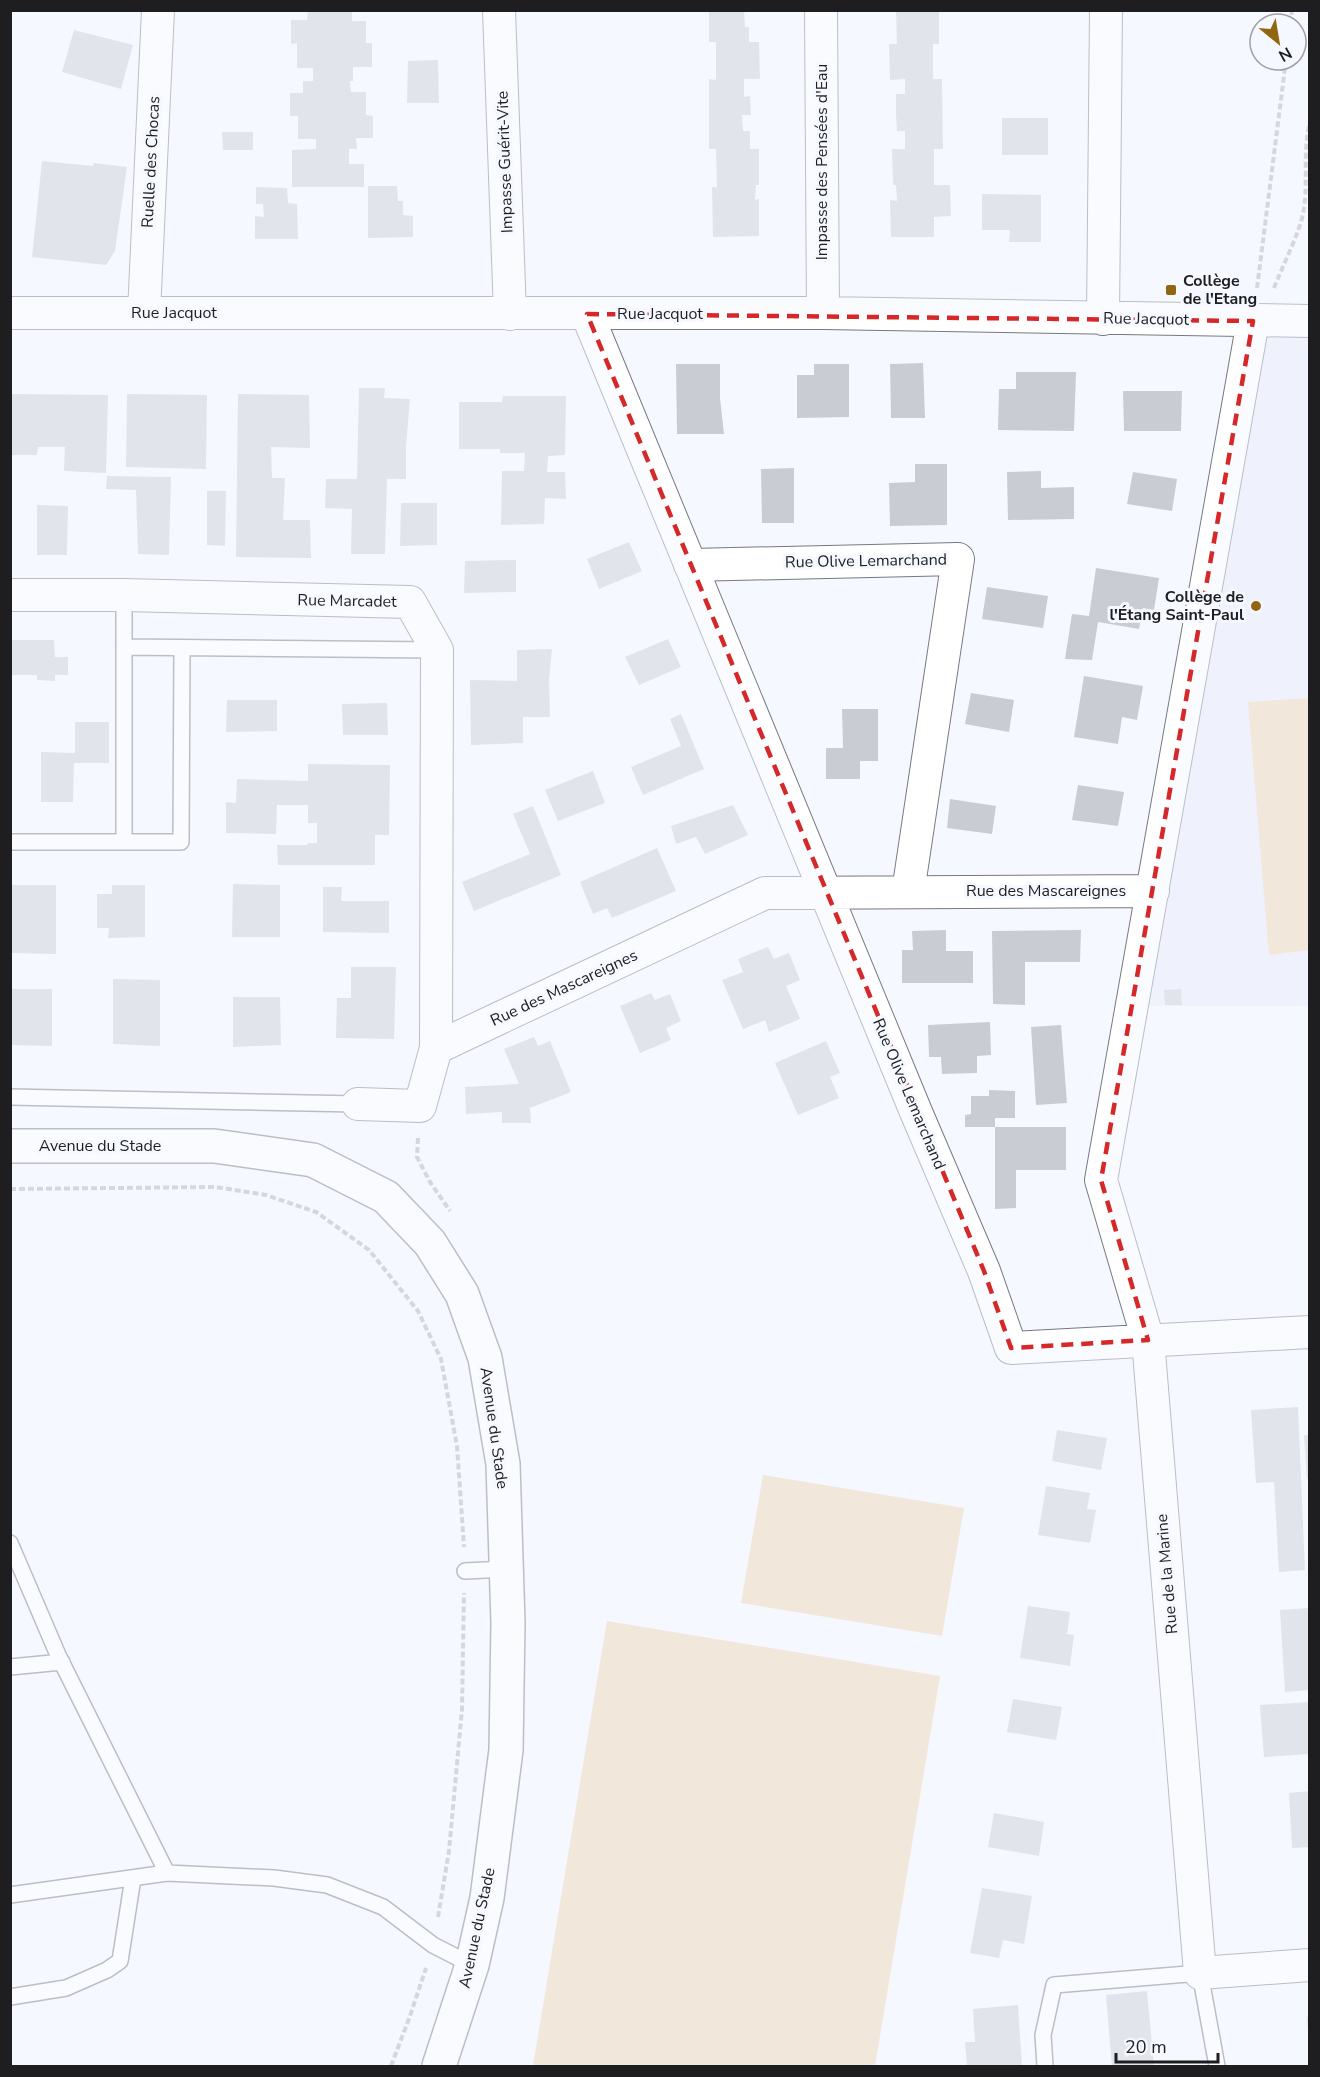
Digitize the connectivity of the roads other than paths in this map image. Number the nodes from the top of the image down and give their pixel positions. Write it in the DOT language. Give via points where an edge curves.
graph roads {
  1 [pos="158,10"];
  2 [pos="499,10"];
  3 [pos="821,10"];
  4 [pos="1106,10"];
  5 [pos="10,313"];
  6 [pos="144,313"];
  7 [pos="823,313"];
  8 [pos="510,314"];
  9 [pos="587,314"];
  10 [pos="1104,319"];
  11 [pos="1253,321"];
  12 [pos="1310,321"];
  13 [pos="690,565"];
  14 [pos="10,595"];
  15 [pos="124,595"];
  16 [pos="124,647"];
  17 [pos="182,648"];
  18 [pos="437,650"];
  19 [pos="10,842"];
  20 [pos="124,842"];
  21 [pos="1153,891"];
  22 [pos="908,892"];
  23 [pos="826,893"];
  24 [pos="436,1048"];
  25 [pos="10,1097"];
  26 [pos="358,1104"];
  27 [pos="10,1146"];
  28 [pos="1310,1332"];
  29 [pos="1148,1340"];
  30 [pos="10,1543"];
  31 [pos="506,1569"];
  32 [pos="465,1571"];
  33 [pos="62,1662"];
  34 [pos="10,1667"];
  35 [pos="167,1873"];
  36 [pos="133,1878"];
  37 [pos="10,1895"];
  38 [pos="472,1965"];
  39 [pos="1310,1965"];
  40 [pos="1200,1973"];
  41 [pos="10,1997"];
  42 [pos="440,2067"];
  43 [pos="1045,2067"];
  44 [pos="1217,2067"];
  1 -- 6 [label="street, Ruelle des Chocas"];
  2 -- 8 [label="street, Impasse Guérit-Vite"];
  3 -- 7 [label="street, Impasse des Pensées d'Eau"];
  4 -- 10 [label="street"];
  5 -- 6 [label="street, Rue Jacquot"];
  6 -- 8 [label="street, Rue Jacquot"];
  7 -- 9 [label="street, Rue Jacquot"];
  7 -- 10 [label="street, Rue Jacquot"];
  8 -- 9 [label="street, Rue Jacquot"];
  9 -- 13 [label="street, Rue Olive Lemarchand"];
  10 -- 11 [label="street, Rue Jacquot"];
  11 -- 12 [label="street, Rue Jacquot"];
  11 -- 21 [label="street"];
  13 -- 22 [label="street, Rue Olive Lemarchand" via="958,559"];
  13 -- 23 [label="street, Rue Olive Lemarchand"];
  14 -- 15 [label="street, Rue Marcadet"];
  15 -- 16 [label="lane"];
  15 -- 18 [label="street, Rue Marcadet" via="410,602"];
  16 -- 17 [label="lane"];
  16 -- 20 [label="lane"];
  17 -- 18 [label="lane"];
  17 -- 20 [label="lane" via="181,842"];
  18 -- 24 [label="street, Rue Marcadet"];
  19 -- 20 [label="lane"];
  21 -- 22 [label="street, Rue des Mascareignes"];
  21 -- 29 [label="street, Rue de la Marine" via="1101,1180"];
  22 -- 23 [label="street, Rue des Mascareignes"];
  23 -- 24 [label="street, Rue des Mascareignes" via="765,893"];
  23 -- 29 [label="street, Rue Olive Lemarchand" via="984,1270 1011,1348"];
  24 -- 26 [label="street" via="420,1106"];
  25 -- 26 [label="lane"];
  27 -- 31 [label="street, Avenue du Stade" via="214,1146 313,1160 386,1197 430,1243 462,1294 485,1358 503,1464"];
  28 -- 29 [label="street, Rue Olive Lemarchand"];
  29 -- 40 [label="street, Rue de la Marine"];
  30 -- 33 [label="lane"];
  31 -- 32 [label="lane"];
  31 -- 38 [label="street, Avenue du Stade" via="506,1750 487,1898"];
  33 -- 34 [label="lane"];
  33 -- 35 [label="lane"];
  35 -- 36 [label="lane"];
  35 -- 38 [label="lane" via="274,1878 327,1885 383,1907 433,1945"];
  36 -- 37 [label="lane"];
  36 -- 41 [label="lane" via="120,1961 66,1988"];
  38 -- 42 [label="street, Avenue du Stade"];
  39 -- 40 [label="street"];
  40 -- 43 [label="lane" via="1054,1985 1043,2035"];
  40 -- 44 [label="lane"];
}
